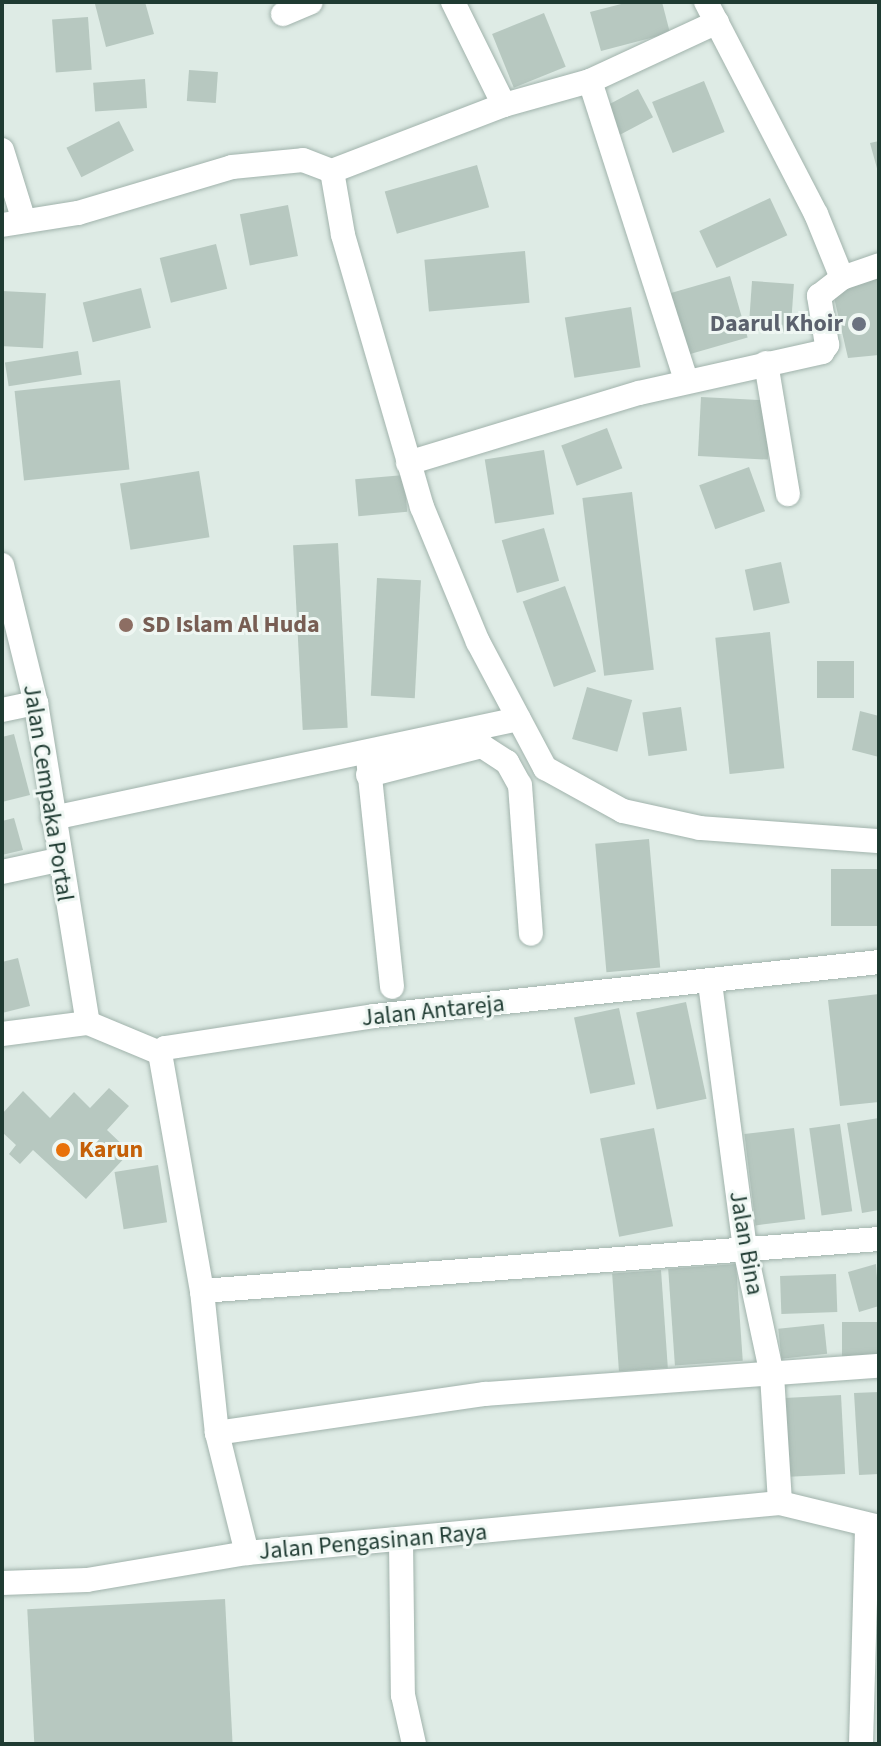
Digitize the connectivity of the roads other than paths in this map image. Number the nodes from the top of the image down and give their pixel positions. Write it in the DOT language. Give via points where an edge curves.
graph roads {
  1 [pos="311,2"];
  2 [pos="453,2"];
  3 [pos="712,12"];
  4 [pos="283,14"];
  5 [pos="590,81"];
  6 [pos="504,105"];
  7 [pos="2,150"];
  8 [pos="332,171"];
  9 [pos="12,221"];
  10 [pos="879,265"];
  11 [pos="842,278"];
  12 [pos="766,363"];
  13 [pos="686,380"];
  14 [pos="408,463"];
  15 [pos="788,494"];
  16 [pos="2,565"];
  17 [pos="36,703"];
  18 [pos="2,710"];
  19 [pos="519,719"];
  20 [pos="368,765"];
  21 [pos="53,818"];
  22 [pos="879,841"];
  23 [pos="58,860"];
  24 [pos="2,872"];
  25 [pos="531,934"];
  26 [pos="879,962"];
  27 [pos="710,983"];
  28 [pos="392,987"];
  29 [pos="88,1023"];
  30 [pos="2,1034"];
  31 [pos="160,1053"];
  32 [pos="879,1239"];
  33 [pos="745,1249"];
  34 [pos="202,1291"];
  35 [pos="879,1366"];
  36 [pos="772,1375"];
  37 [pos="217,1433"];
  38 [pos="780,1503"];
  39 [pos="873,1527"];
  40 [pos="401,1541"];
  41 [pos="247,1553"];
  42 [pos="2,1583"];
  43 [pos="414,1744"];
  44 [pos="861,1744"];
  1 -- 4 [label="street"];
  2 -- 6 [label="street"];
  3 -- 5 [label="street"];
  3 -- 11 [label="street" via="816,214"];
  5 -- 6 [label="street"];
  5 -- 13 [label="street"];
  6 -- 8 [label="street"];
  7 -- 9 [label="street"];
  8 -- 9 [label="street" via="303,160 232,167 78,213"];
  8 -- 14 [label="street" via="343,235"];
  10 -- 11 [label="street"];
  11 -- 12 [label="street" via="819,296 827,345 822,352"];
  12 -- 13 [label="street"];
  12 -- 15 [label="street"];
  13 -- 14 [label="street"];
  14 -- 19 [label="street" via="478,642"];
  16 -- 17 [label="street, Jalan Cempaka Portal"];
  17 -- 18 [label="street"];
  17 -- 21 [label="street, Jalan Cempaka Portal"];
  19 -- 20 [label="street"];
  19 -- 22 [label="street" via="545,768 623,811 700,828"];
  20 -- 21 [label="street"];
  20 -- 25 [label="street" via="482,746 507,762 520,785"];
  20 -- 28 [label="street"];
  21 -- 23 [label="street, Jalan Cempaka Portal"];
  23 -- 24 [label="street"];
  23 -- 29 [label="street, Jalan Cempaka Portal"];
  26 -- 27 [label="street, Jalan Antareja"];
  27 -- 31 [label="street, Jalan Antareja" via="374,1016 165,1048"];
  27 -- 33 [label="street, Jalan Bina"];
  29 -- 30 [label="street"];
  29 -- 31 [label="street"];
  31 -- 34 [label="street, Jalan Pengasinan Raya"];
  32 -- 33 [label="street"];
  33 -- 34 [label="street"];
  33 -- 36 [label="street, Jalan Bina"];
  34 -- 37 [label="street, Jalan Pengasinan Raya"];
  35 -- 36 [label="street"];
  36 -- 37 [label="street" via="485,1394"];
  36 -- 38 [label="street, Jalan Bina"];
  37 -- 41 [label="street, Jalan Pengasinan Raya"];
  38 -- 39 [label="street, Jalan Pengasinan Raya"];
  38 -- 40 [label="street, Jalan Pengasinan Raya"];
  39 -- 44 [label="street"];
  40 -- 41 [label="street, Jalan Pengasinan Raya"];
  40 -- 43 [label="street" via="403,1695"];
  41 -- 42 [label="street" via="87,1580"];
}
